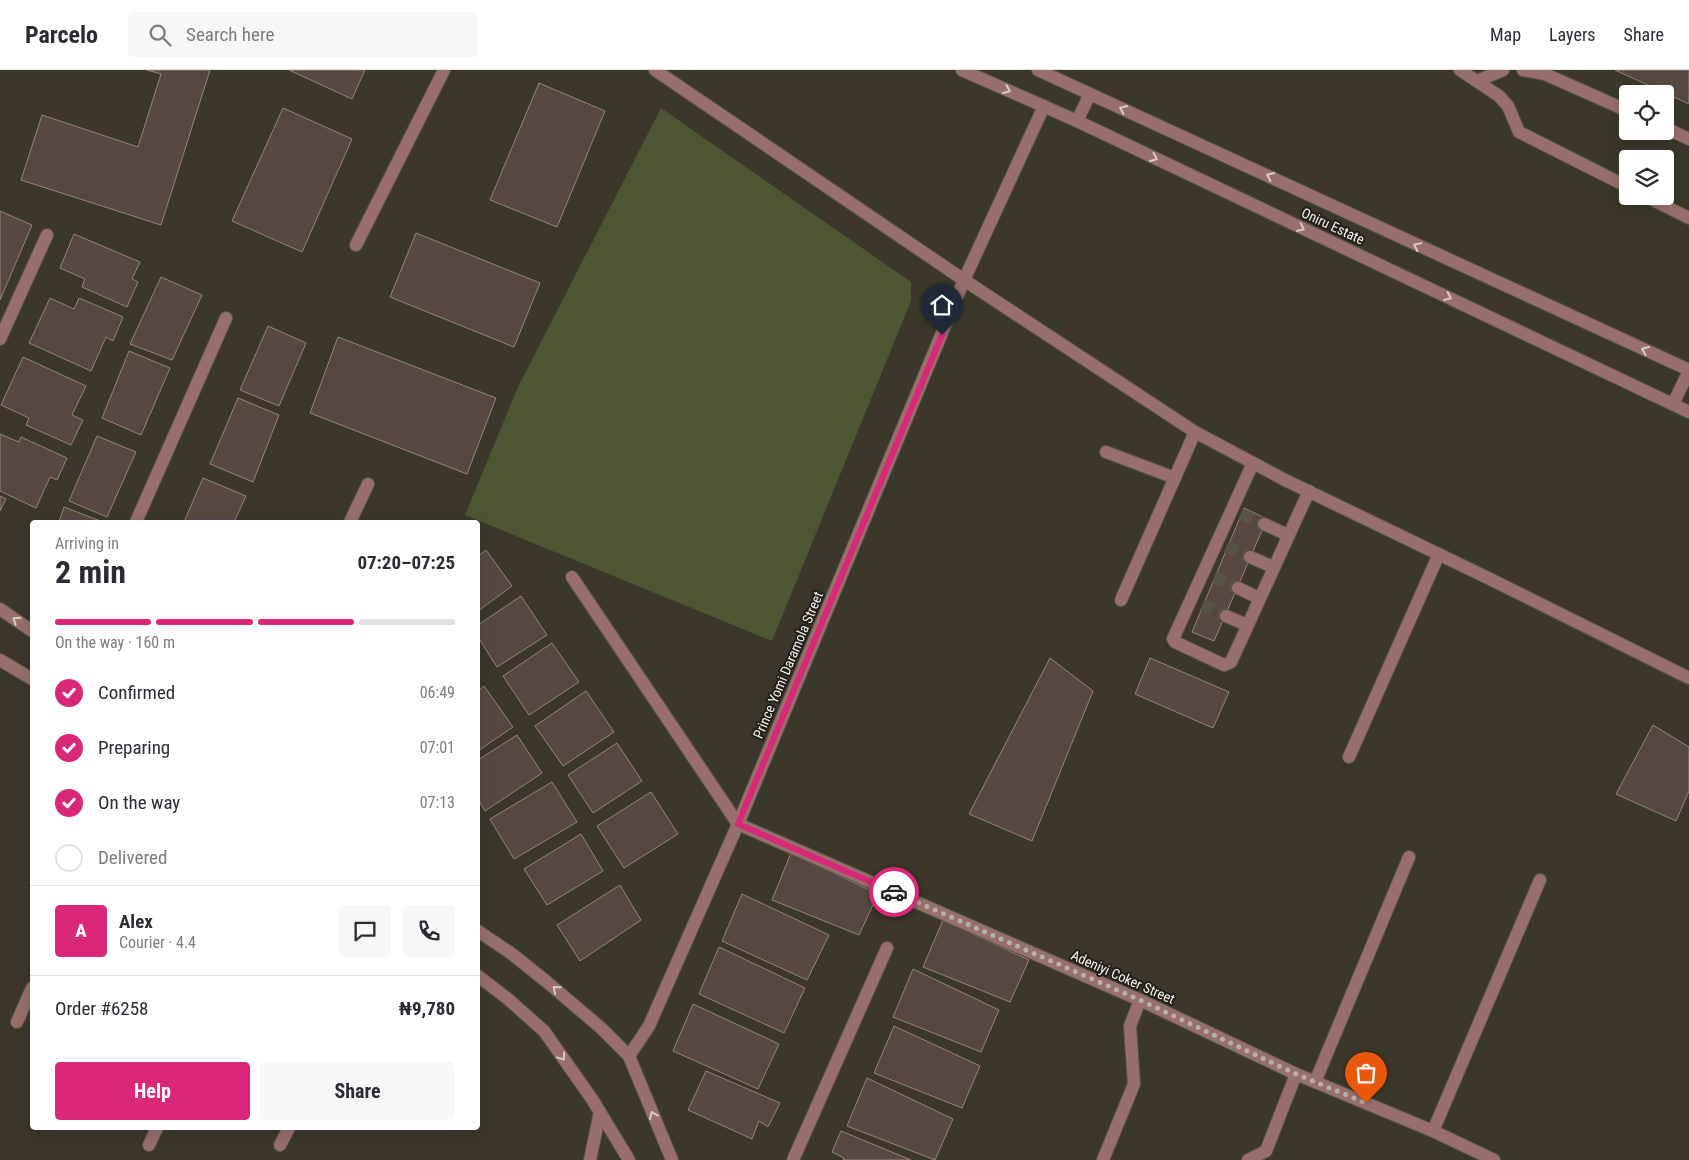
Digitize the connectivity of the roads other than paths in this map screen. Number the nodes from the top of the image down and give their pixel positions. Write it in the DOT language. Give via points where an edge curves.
graph roads {
  1 [pos="444,70"];
  2 [pos="654,70"];
  3 [pos="962,70"];
  4 [pos="1038,70"];
  5 [pos="1460,70"];
  6 [pos="1503,70"];
  7 [pos="1523,70"];
  8 [pos="1478,81"];
  9 [pos="1090,94"];
  10 [pos="1044,106"];
  11 [pos="1619,107"];
  12 [pos="1077,121"];
  13 [pos="1674,132"];
  14 [pos="1689,139"];
  15 [pos="1619,182"];
  16 [pos="1663,205"];
  17 [pos="1689,218"];
  18 [pos="47,235"];
  19 [pos="356,245"];
  20 [pos="964,280"];
  21 [pos="226,318"];
  22 [pos="0,339"];
  23 [pos="1689,370"];
  24 [pos="1673,404"];
  25 [pos="1689,412"];
  26 [pos="1195,432"];
  27 [pos="1106,452"];
  28 [pos="1253,463"];
  29 [pos="1174,478"];
  30 [pos="368,484"];
  31 [pos="1309,491"];
  32 [pos="137,520"];
  33 [pos="351,520"];
  34 [pos="1264,524"];
  35 [pos="1288,535"];
  36 [pos="1439,554"];
  37 [pos="1250,557"];
  38 [pos="1273,567"];
  39 [pos="572,577"];
  40 [pos="1238,588"];
  41 [pos="1259,598"];
  42 [pos="1121,600"];
  43 [pos="0,609"];
  44 [pos="1226,616"];
  45 [pos="1247,625"];
  46 [pos="30,630"];
  47 [pos="0,660"];
  48 [pos="1689,678"];
  49 [pos="30,679"];
  50 [pos="1349,757"];
  51 [pos="738,824"];
  52 [pos="1409,857"];
  53 [pos="1540,880"];
  54 [pos="480,932"];
  55 [pos="887,948"];
  56 [pos="480,978"];
  57 [pos="30,993"];
  58 [pos="1140,1000"];
  59 [pos="17,1022"];
  60 [pos="629,1056"];
  61 [pos="1296,1074"];
  62 [pos="1315,1082"];
  63 [pos="600,1112"];
  64 [pos="156,1130"];
  65 [pos="288,1130"];
  66 [pos="1433,1131"];
  67 [pos="149,1145"];
  68 [pos="280,1145"];
  69 [pos="590,1160"];
  70 [pos="629,1160"];
  71 [pos="672,1160"];
  72 [pos="793,1160"];
  73 [pos="1103,1160"];
  74 [pos="1248,1160"];
  75 [pos="1494,1160"];
  1 -- 19 [label="street"];
  2 -- 20 [label="street"];
  3 -- 10 [label="street, Oniru Estate, one-way"];
  4 -- 9 [label="street, Oniru Estate"];
  5 -- 8 [label="street"];
  6 -- 8 [label="street"];
  7 -- 11 [label="street" via="1545,74"];
  8 -- 15 [label="street" via="1508,106 1519,132"];
  9 -- 12 [label="street"];
  23 -- 9 [label="street, Oniru Estate, one-way"];
  10 -- 12 [label="street, Oniru Estate"];
  10 -- 20 [label="street, Prince Yomi Daramola Street"];
  12 -- 24 [label="street, Oniru Estate, one-way"];
  13 -- 14 [label="street"];
  16 -- 17 [label="street"];
  18 -- 22 [label="street"];
  20 -- 26 [label="street"];
  20 -- 51 [label="street, Prince Yomi Daramola Street"];
  21 -- 32 [label="street"];
  23 -- 24 [label="street"];
  24 -- 25 [label="street, Oniru Estate"];
  26 -- 28 [label="street"];
  26 -- 29 [label="street"];
  27 -- 29 [label="street"];
  28 -- 31 [label="street"];
  28 -- 45 [label="street" via="1197,603 1174,641 1224,665 1231,662"];
  29 -- 42 [label="street"];
  30 -- 33 [label="street"];
  31 -- 35 [label="street"];
  31 -- 36 [label="street"];
  34 -- 35 [label="street"];
  35 -- 38 [label="street"];
  36 -- 48 [label="street"];
  36 -- 50 [label="street"];
  37 -- 38 [label="street"];
  38 -- 41 [label="street"];
  39 -- 51 [label="street"];
  40 -- 41 [label="street"];
  41 -- 45 [label="street"];
  46 -- 43 [label="street, one-way"];
  44 -- 45 [label="street"];
  47 -- 49 [label="street"];
  51 -- 58 [label="street, Adeniyi Coker Street"];
  51 -- 60 [label="street, Prince Yomi Daramola Street" via="649,1026"];
  52 -- 62 [label="street"];
  53 -- 66 [label="street"];
  60 -- 54 [label="street, one-way" via="547,982"];
  55 -- 72 [label="street"];
  56 -- 63 [label="street, one-way" via="544,1031"];
  57 -- 59 [label="street"];
  58 -- 61 [label="street, Adeniyi Coker Street"];
  58 -- 73 [label="street" via="1130,1026 1134,1084"];
  71 -- 60 [label="street, one-way"];
  61 -- 62 [label="street, Adeniyi Coker Street"];
  61 -- 74 [label="street" via="1266,1151"];
  62 -- 66 [label="street, Adeniyi Coker Street"];
  63 -- 69 [label="street"];
  63 -- 70 [label="street"];
  64 -- 67 [label="street"];
  65 -- 68 [label="street"];
  66 -- 75 [label="street, Adeniyi Coker Street"];
}
